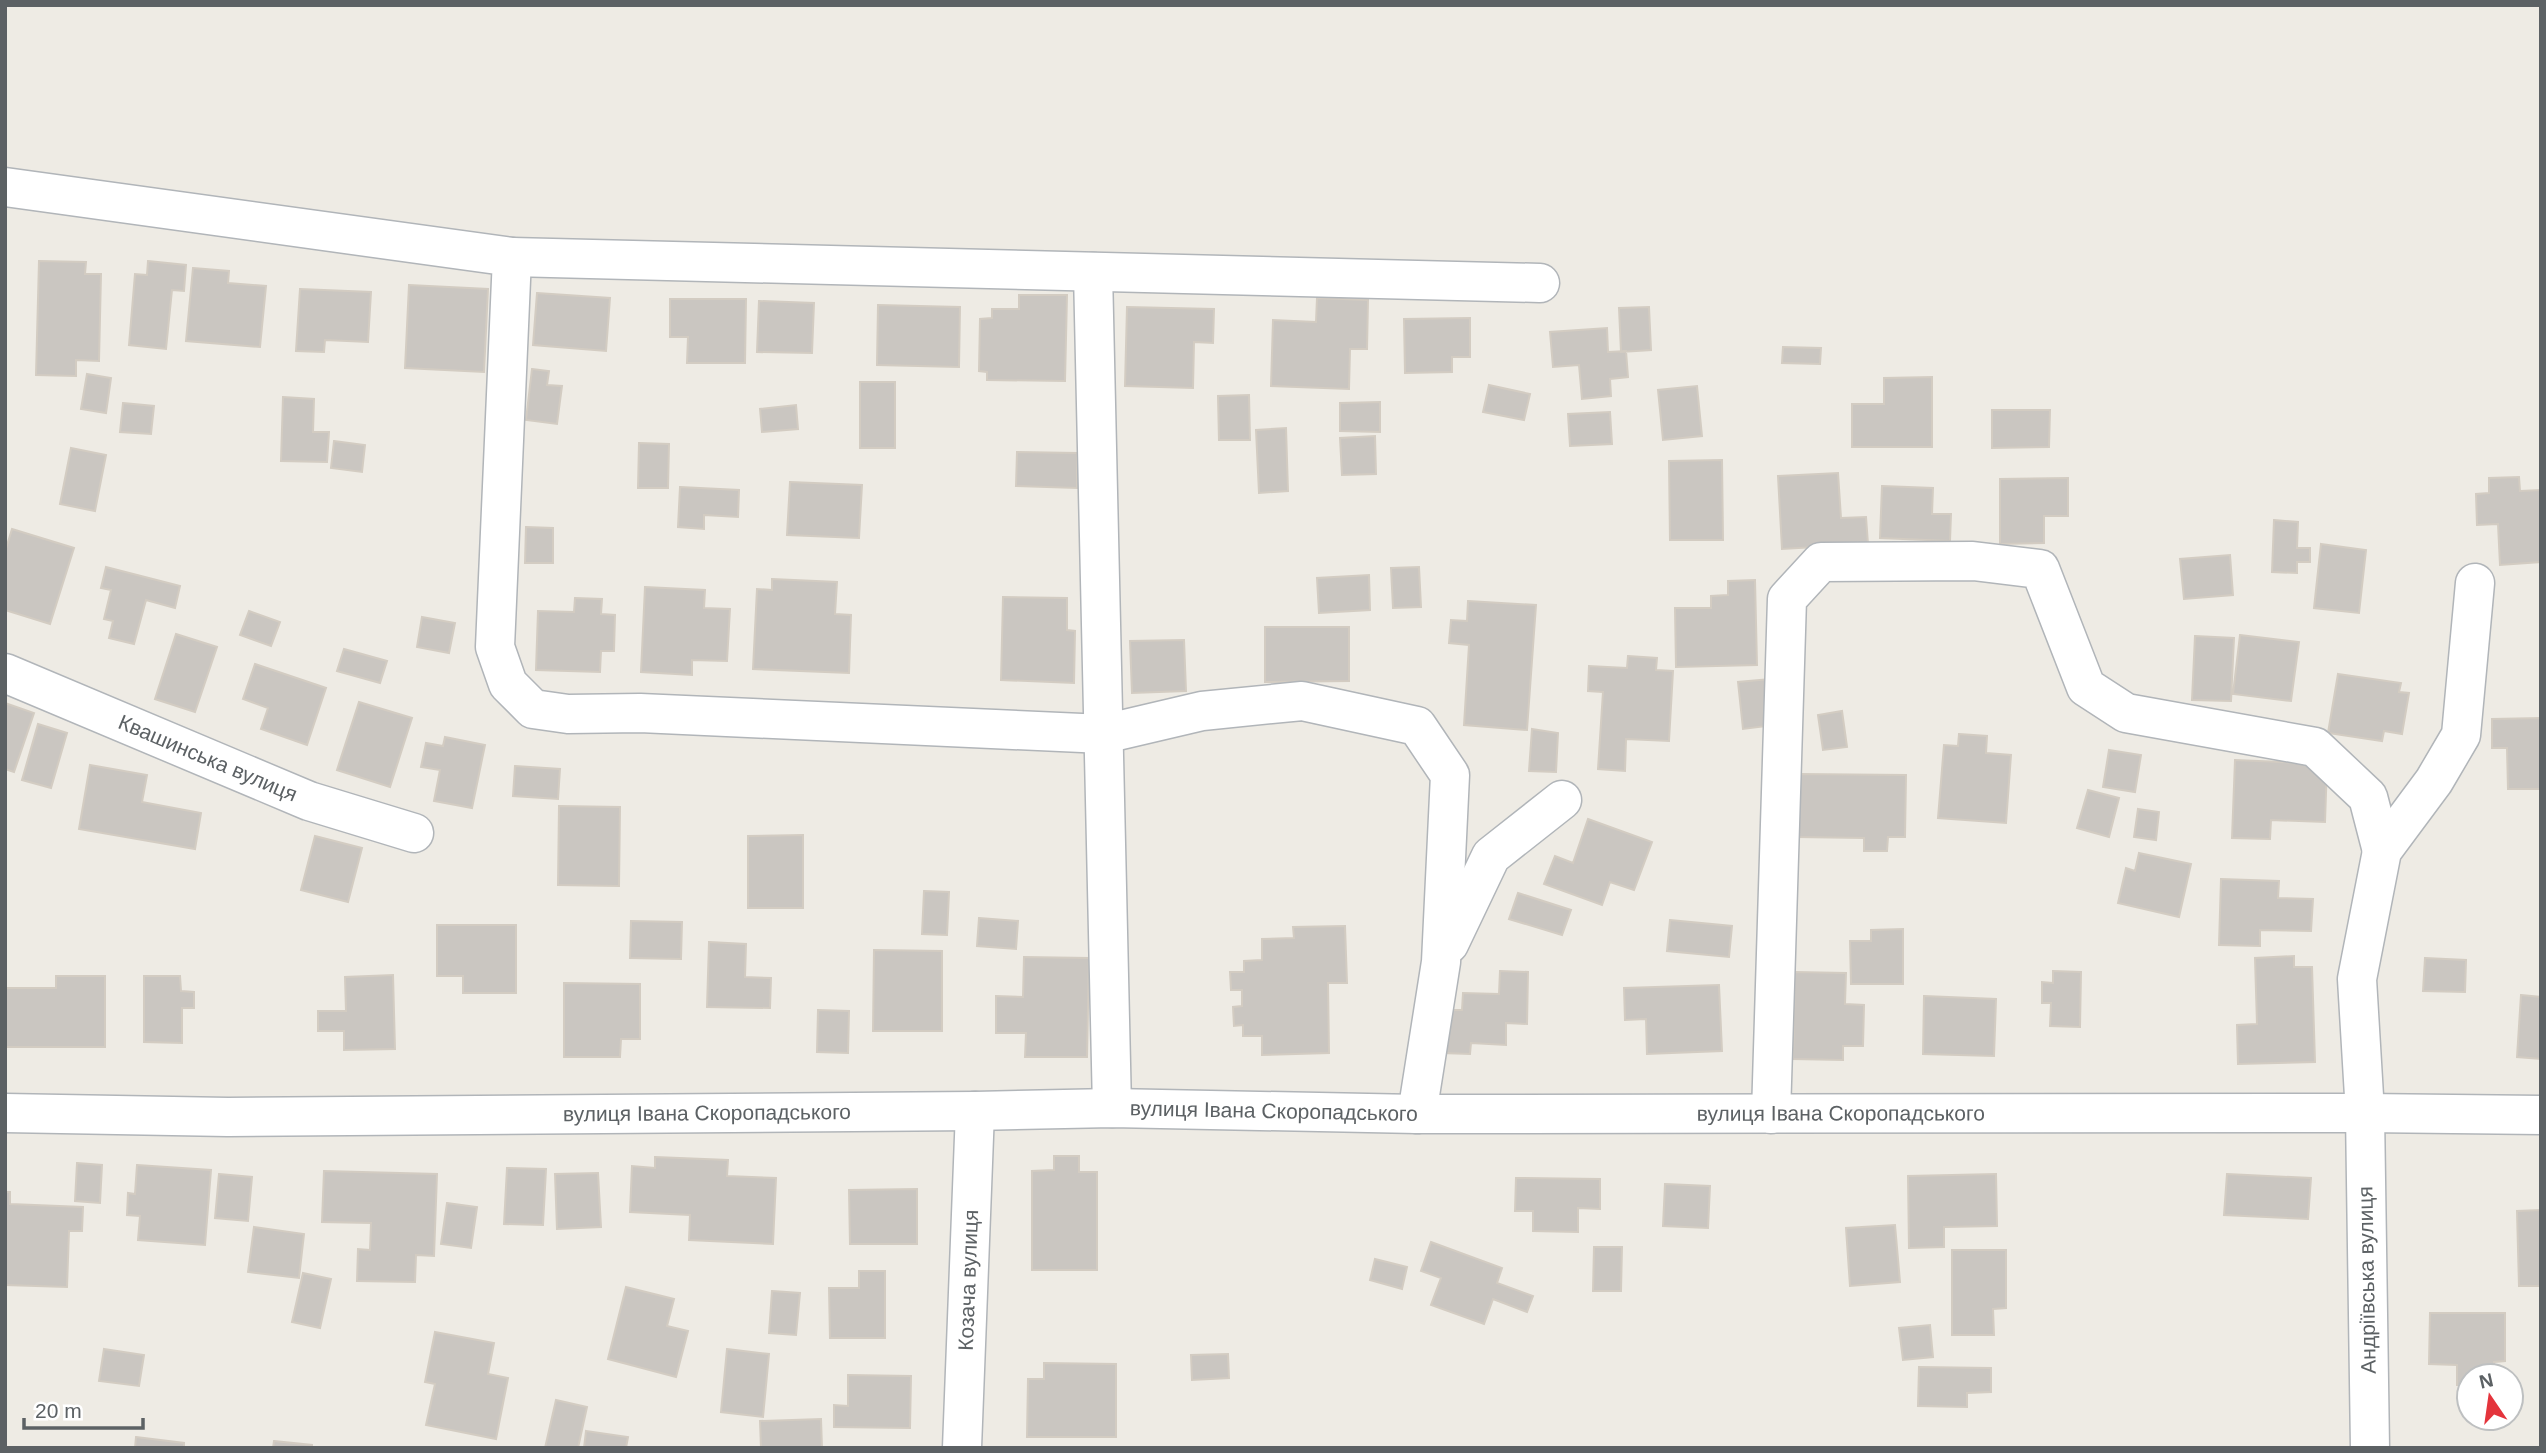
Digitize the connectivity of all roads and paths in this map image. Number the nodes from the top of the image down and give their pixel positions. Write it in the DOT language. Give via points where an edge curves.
graph roads {
  1 [pos="5,187"];
  2 [pos="512,257"];
  3 [pos="1093,272"];
  4 [pos="1540,283"];
  5 [pos="2475,583"];
  6 [pos="5,673"];
  7 [pos="1104,734"];
  8 [pos="1562,800"];
  9 [pos="414,833"];
  10 [pos="2382,851"];
  11 [pos="1441,962"];
  12 [pos="1112,1108"];
  13 [pos="975,1111"];
  14 [pos="5,1113"];
  15 [pos="2365,1113"];
  16 [pos="1417,1114"];
  17 [pos="1771,1114"];
  18 [pos="2541,1115"];
  19 [pos="962,1448"];
  20 [pos="2370,1448"];
  1 -- 2 [label="street"];
  2 -- 3 [label="street"];
  2 -- 7 [label="street" via="495,647 508,684 533,709"];
  3 -- 4 [label="street"];
  3 -- 7 [label="street"];
  5 -- 10 [label="street" via="2461,735 2434,781"];
  6 -- 9 [label="street, Квашинська вулиця" via="309,801"];
  7 -- 11 [label="street" via="1202,710 1302,701 1417,726 1450,775"];
  7 -- 12 [label="street"];
  8 -- 11 [label="street" via="1491,856"];
  10 -- 15 [label="street, Андріївська вулиця" via="2357,979"];
  10 -- 17 [label="street" via="2368,797 2315,747 2126,713 2086,687 2040,569 1973,561 1821,562 1787,599"];
  11 -- 16 [label="street"];
  12 -- 13 [label="street, вулиця Івана Скоропадського"];
  12 -- 16 [label="street, вулиця Івана Скоропадського"];
  13 -- 14 [label="street, вулиця Івана Скоропадського" via="228,1117"];
  13 -- 19 [label="street, Козача вулиця"];
  15 -- 17 [label="street, вулиця Івана Скоропадського"];
  15 -- 18 [label="street, вулиця Івана Скоропадського"];
  15 -- 20 [label="street, Андріївська вулиця"];
  16 -- 17 [label="street, вулиця Івана Скоропадського"];
}
